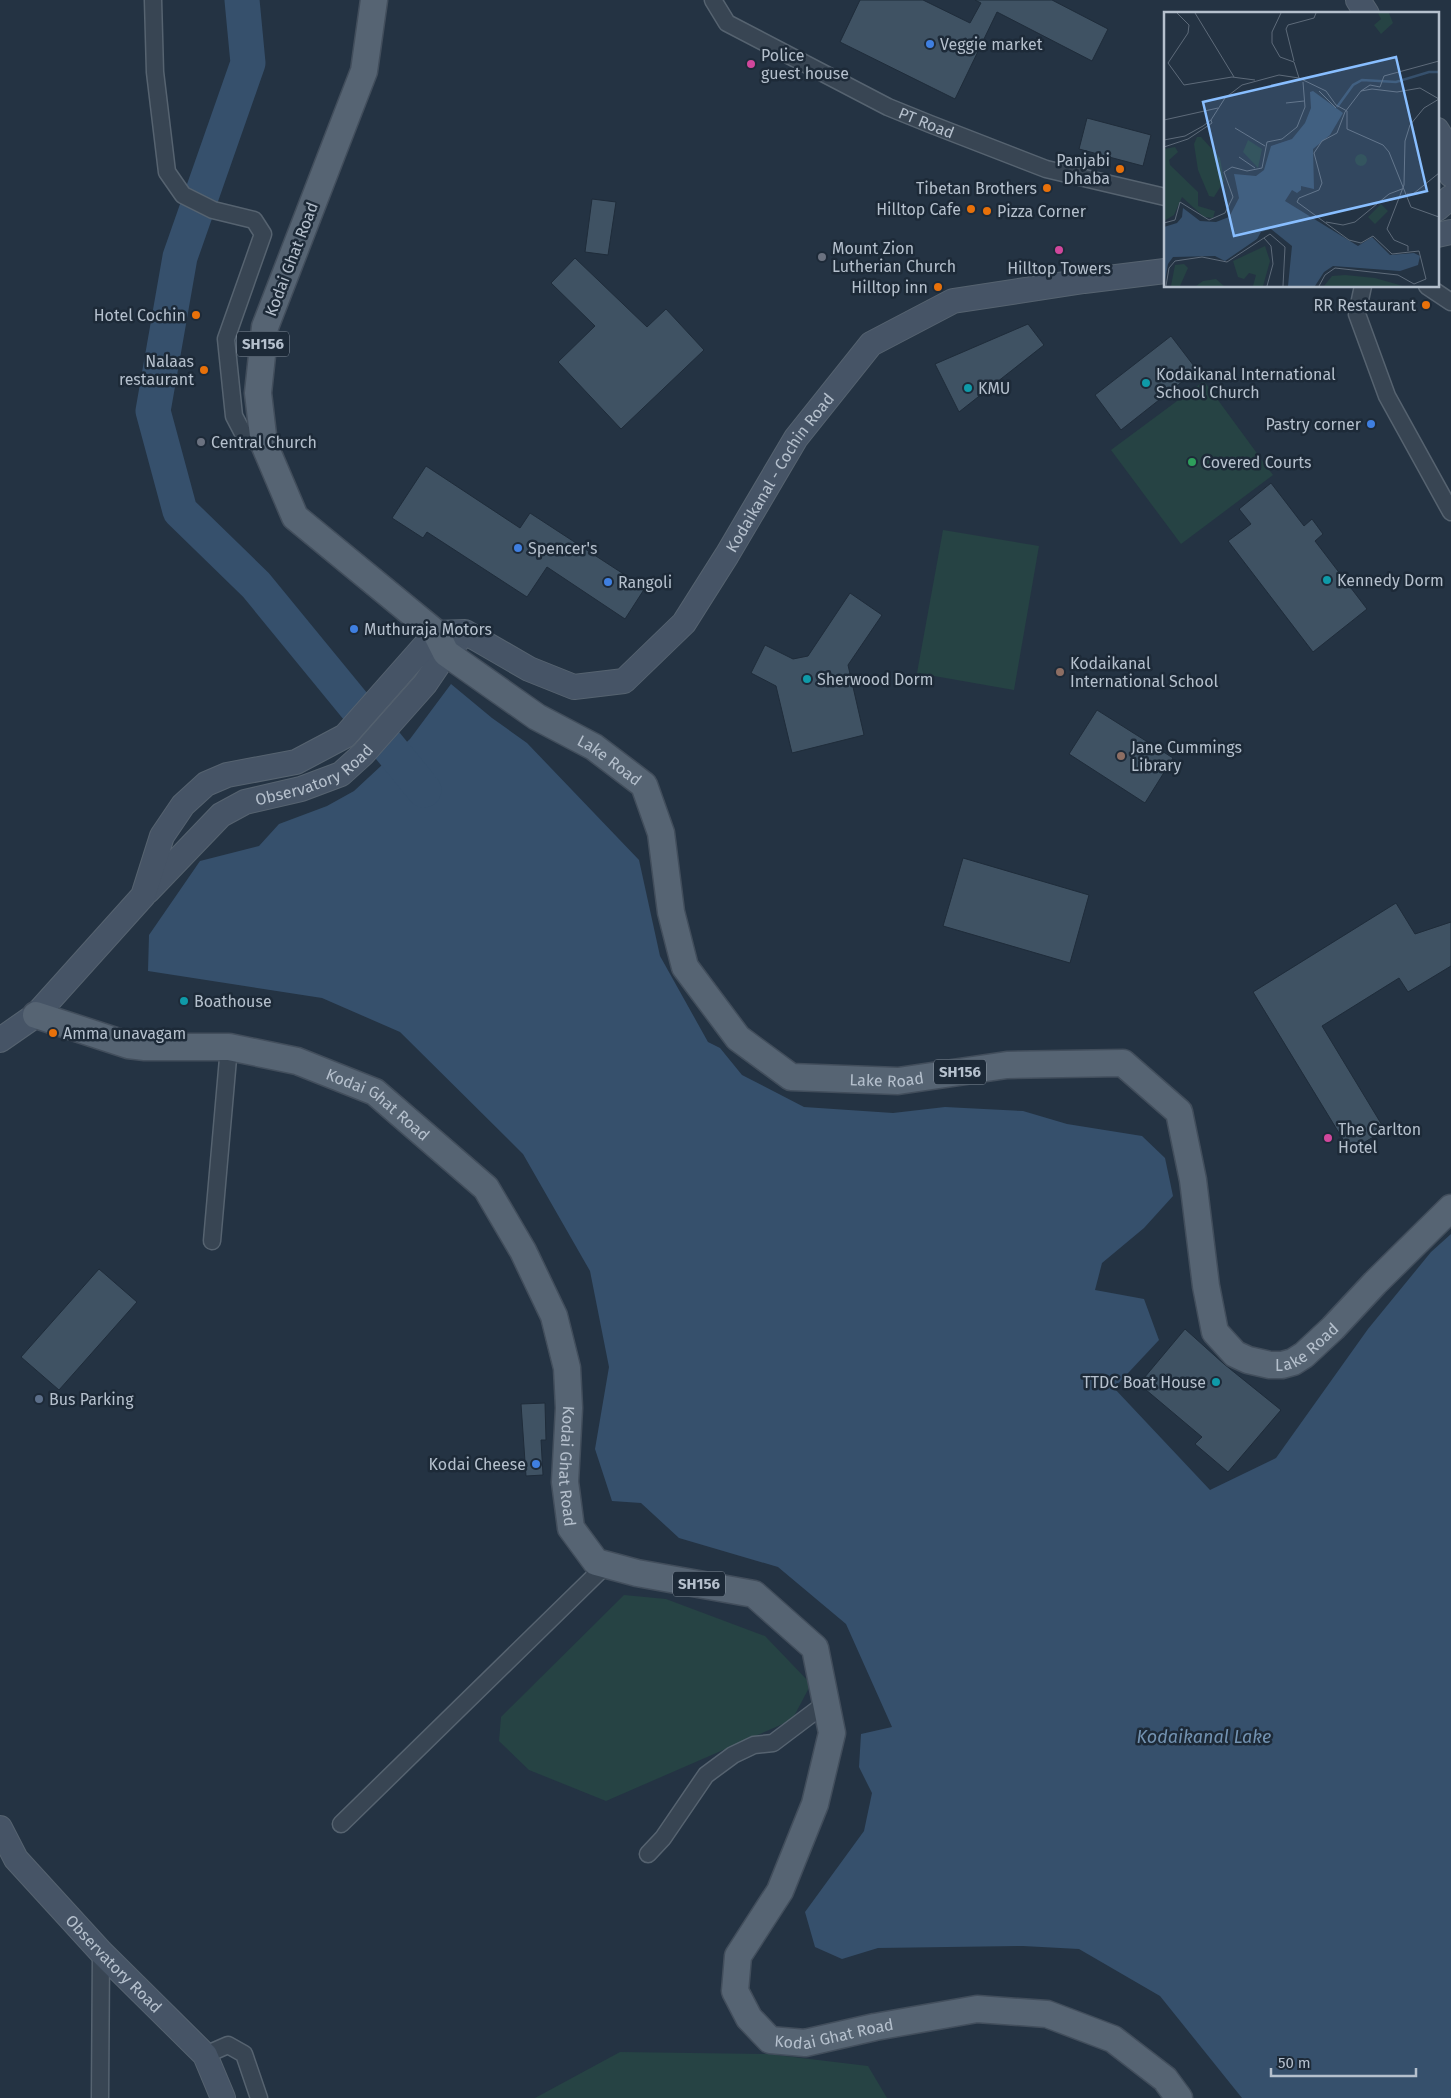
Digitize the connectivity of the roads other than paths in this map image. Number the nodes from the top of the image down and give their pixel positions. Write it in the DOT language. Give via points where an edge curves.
graph roads {
  1 [pos="153,0"];
  2 [pos="374,0"];
  3 [pos="713,0"];
  4 [pos="1358,0"];
  5 [pos="1366,12"];
  6 [pos="1438,132"];
  7 [pos="1451,175"];
  8 [pos="1164,197"];
  9 [pos="1451,197"];
  10 [pos="1438,208"];
  11 [pos="1451,232"];
  12 [pos="1438,235"];
  13 [pos="1164,271"];
  14 [pos="1362,288"];
  15 [pos="1430,288"];
  16 [pos="1451,302"];
  17 [pos="264,444"];
  18 [pos="1451,512"];
  19 [pos="465,632"];
  20 [pos="441,643"];
  21 [pos="143,896"];
  22 [pos="36,1015"];
  23 [pos="0,1040"];
  24 [pos="229,1047"];
  25 [pos="1451,1208"];
  26 [pos="212,1241"];
  27 [pos="606,1565"];
  28 [pos="826,1703"];
  29 [pos="341,1824"];
  30 [pos="0,1828"];
  31 [pos="648,1854"];
  32 [pos="101,1952"];
  33 [pos="205,2055"];
  34 [pos="100,2098"];
  35 [pos="223,2098"];
  36 [pos="259,2098"];
  37 [pos="1179,2098"];
  1 -- 17 [label="street" via="155,72 167,172 183,195 213,210 254,220 263,234 226,339 234,416 246,439"];
  2 -- 17 [label="main road, Kodai Ghat Road / SH156" via="364,72 265,327 258,393"];
  3 -- 8 [label="street, PT Road" via="727,23 888,107 1046,169"];
  4 -- 5 [label="main road"];
  6 -- 7 [label="main road" via="1448,148"];
  9 -- 10 [label="main road"];
  11 -- 12 [label="main road"];
  13 -- 19 [label="main road, Kodaikanal - Cochin Road" via="953,301 871,344 796,438 684,623 624,681 574,687 530,669"];
  14 -- 18 [label="street" via="1357,314 1387,396"];
  15 -- 16 [label="street"];
  17 -- 20 [label="main road, Kodai Ghat Road / SH156" via="295,517"];
  19 -- 20 [label="main road, Observatory Road"];
  20 -- 21 [label="main road, Observatory Road" via="425,684 341,774 301,789 246,802 222,815"];
  20 -- 21 [label="main road, Observatory Road" via="404,669 344,736 296,762 227,775 206,784 183,804 162,836"];
  20 -- 25 [label="main road, Lake Road / SH156" via="537,717 594,746 644,785 661,833 670,912 685,967 738,1038 791,1077 898,1081 1007,1065 1123,1063 1179,1112 1193,1180 1215,1332 1235,1354 1270,1365 1293,1362 1304,1355"];
  21 -- 22 [label="main road, Observatory Road"];
  22 -- 23 [label="main road, Observatory Road"];
  22 -- 24 [label="main road, Kodai Ghat Road / SH156" via="128,1045"];
  24 -- 26 [label="street"];
  24 -- 27 [label="main road, Kodai Ghat Road / SH156" via="297,1060 375,1092 486,1188 523,1251 554,1316 567,1368 569,1408 565,1482 571,1528 596,1562"];
  27 -- 28 [label="main road, Kodai Ghat Road / SH156" via="754,1594 815,1648"];
  27 -- 29 [label="street"];
  28 -- 31 [label="street" via="772,1743 754,1745 733,1755 706,1775 663,1838"];
  28 -- 37 [label="main road, Kodai Ghat Road / SH156" via="832,1733 815,1804 780,1892 738,1956 735,1990 749,2018 770,2040 805,2043 977,2009 1047,2014 1113,2039 1165,2079"];
  30 -- 32 [label="main road, Observatory Road" via="16,1859"];
  32 -- 33 [label="main road, Observatory Road"];
  32 -- 34 [label="street"];
  33 -- 35 [label="main road, Observatory Road"];
  33 -- 36 [label="street" via="228,2045 244,2054"];
}
